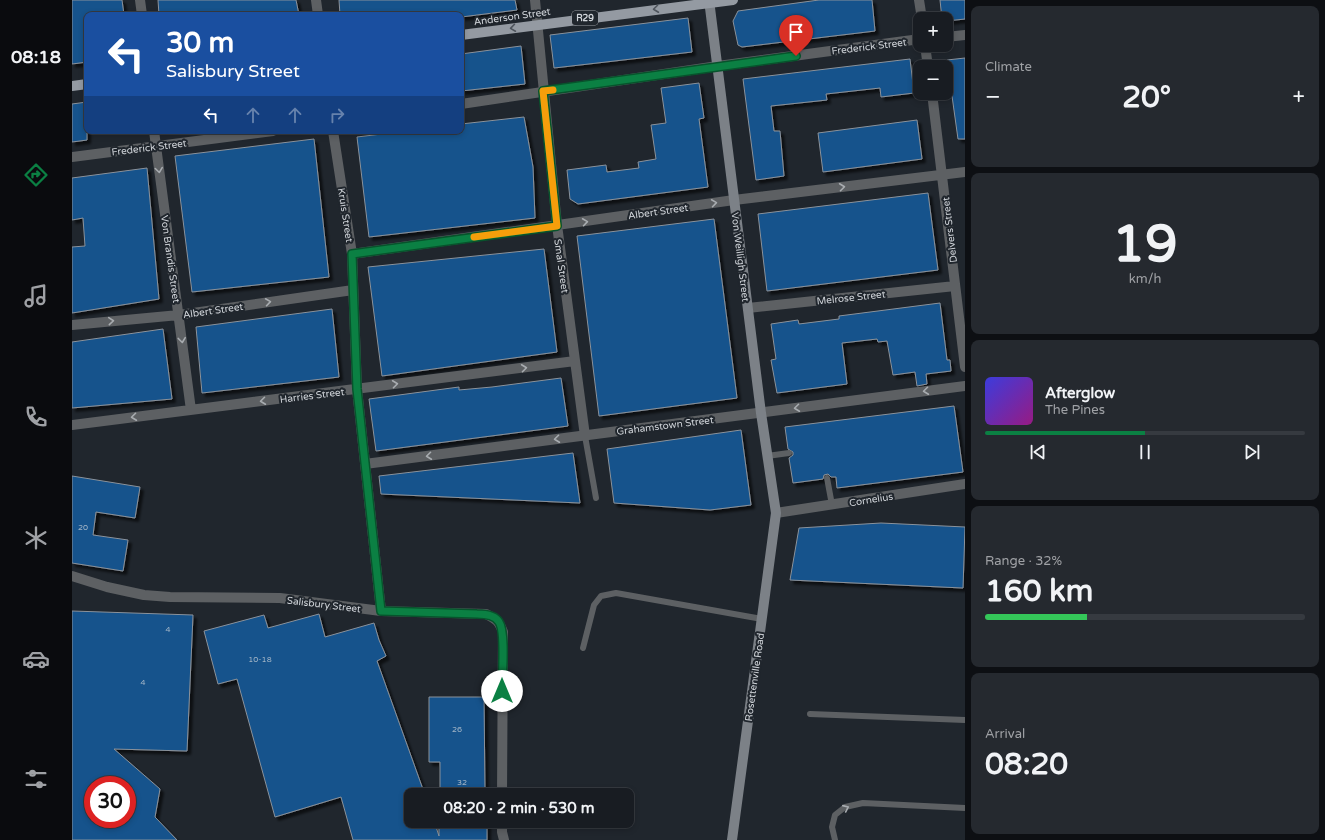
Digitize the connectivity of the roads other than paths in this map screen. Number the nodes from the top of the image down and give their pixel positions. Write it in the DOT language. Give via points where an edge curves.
graph roads {
  1 [pos="140,0"];
  2 [pos="316,0"];
  3 [pos="534,0"];
  4 [pos="733,0"];
  5 [pos="919,0"];
  6 [pos="709,2"];
  7 [pos="142,12"];
  8 [pos="318,12"];
  9 [pos="921,12"];
  10 [pos="538,24"];
  11 [pos="464,35"];
  12 [pos="965,35"];
  13 [pos="953,36"];
  14 [pos="913,40"];
  15 [pos="718,66"];
  16 [pos="84,84"];
  17 [pos="72,86"];
  18 [pos="543,91"];
  19 [pos="933,100"];
  20 [pos="464,104"];
  21 [pos="154,134"];
  22 [pos="250,134"];
  23 [pos="333,134"];
  24 [pos="156,146"];
  25 [pos="72,157"];
  26 [pos="965,172"];
  27 [pos="943,174"];
  28 [pos="734,200"];
  29 [pos="557,226"];
  30 [pos="352,254"];
  31 [pos="965,273"];
  32 [pos="954,275"];
  33 [pos="955,286"];
  34 [pos="353,290"];
  35 [pos="748,308"];
  36 [pos="179,315"];
  37 [pos="72,325"];
  38 [pos="575,361"];
  39 [pos="965,367"];
  40 [pos="965,386"];
  41 [pos="357,389"];
  42 [pos="191,410"];
  43 [pos="761,413"];
  44 [pos="72,424"];
  45 [pos="585,436"];
  46 [pos="788,452"];
  47 [pos="767,456"];
  48 [pos="365,464"];
  49 [pos="827,478"];
  50 [pos="965,484"];
  51 [pos="596,498"];
  52 [pos="832,504"];
  53 [pos="776,513"];
  54 [pos="72,576"];
  55 [pos="381,611"];
  56 [pos="762,619"];
  57 [pos="583,648"];
  58 [pos="810,714"];
  59 [pos="965,720"];
  60 [pos="502,788"];
  61 [pos="965,808"];
  62 [pos="502,828"];
  63 [pos="504,840"];
  64 [pos="732,840"];
  65 [pos="836,840"];
  1 -- 7 [label="street"];
  2 -- 8 [label="street"];
  3 -- 10 [label="street, Smal Street"];
  4 -- 6 [label="main road, Anderson Street / R29"];
  5 -- 9 [label="street"];
  6 -- 10 [label="main road, Anderson Street / R29, one-way"];
  6 -- 15 [label="main road, Von Weilligh Street"];
  10 -- 11 [label="main road, Anderson Street / R29, one-way"];
  10 -- 18 [label="street, Smal Street"];
  12 -- 13 [label="street"];
  14 -- 15 [label="street, Frederick Street"];
  15 -- 18 [label="street, Frederick Street"];
  15 -- 28 [label="main road, Von Weilligh Street"];
  16 -- 17 [label="main road"];
  18 -- 20 [label="street, Frederick Street"];
  18 -- 29 [label="street, Smal Street"];
  19 -- 27 [label="street, Delvers Street"];
  21 -- 24 [label="street, Von Brandis Street"];
  22 -- 24 [label="street, Frederick Street"];
  23 -- 30 [label="street, Kruis Street"];
  24 -- 25 [label="street, Frederick Street"];
  24 -- 36 [label="street, Von Brandis Street, one-way"];
  26 -- 27 [label="street, Albert Street"];
  28 -- 27 [label="street, Albert Street, one-way"];
  27 -- 32 [label="street, Delvers Street"];
  29 -- 28 [label="street, Albert Street, one-way"];
  28 -- 35 [label="main road, Von Weilligh Street"];
  29 -- 30 [label="street, Albert Street"];
  29 -- 38 [label="street, Smal Street"];
  30 -- 34 [label="street, Kruis Street"];
  31 -- 32 [label="street"];
  32 -- 33 [label="street, Delvers Street"];
  33 -- 35 [label="street, Melrose Street"];
  33 -- 39 [label="street, Delvers Street"];
  36 -- 34 [label="street, Albert Street, one-way"];
  34 -- 41 [label="street, Kruis Street"];
  35 -- 43 [label="main road, Von Weilligh Street"];
  37 -- 36 [label="street, Albert Street, one-way"];
  36 -- 42 [label="street, Von Brandis Street, one-way"];
  41 -- 38 [label="street, Harries Street, one-way"];
  38 -- 45 [label="street, Smal Street"];
  40 -- 43 [label="street, Grahamstown Street, one-way"];
  41 -- 42 [label="street, Harries Street, one-way"];
  41 -- 48 [label="street, Kruis Street"];
  42 -- 44 [label="street, Harries Street, one-way"];
  43 -- 45 [label="street, Grahamstown Street"];
  43 -- 47 [label="main road, Von Weilligh Street"];
  45 -- 48 [label="street, Grahamstown Street, one-way"];
  45 -- 51 [label="lane"];
  46 -- 47 [label="lane"];
  47 -- 53 [label="main road, Von Weilligh Street"];
  48 -- 55 [label="street, Kruis Street"];
  49 -- 52 [label="lane"];
  50 -- 52 [label="street, Cornelius"];
  52 -- 53 [label="street, Cornelius"];
  53 -- 56 [label="main road, Rosettenville Road"];
  54 -- 55 [label="street, Salisbury Street" via="108,588 144,595 280,598"];
  55 -- 60 [label="street, Salisbury Street" via="486,614 499,622 503,632"];
  56 -- 57 [label="lane" via="616,592 601,596 594,605"];
  56 -- 64 [label="main road, Rosettenville Road"];
  58 -- 59 [label="lane"];
  65 -- 61 [label="lane, one-way" via="832,827 835,815 845,807 857,804"];
  62 -- 63 [label="street"];
}
